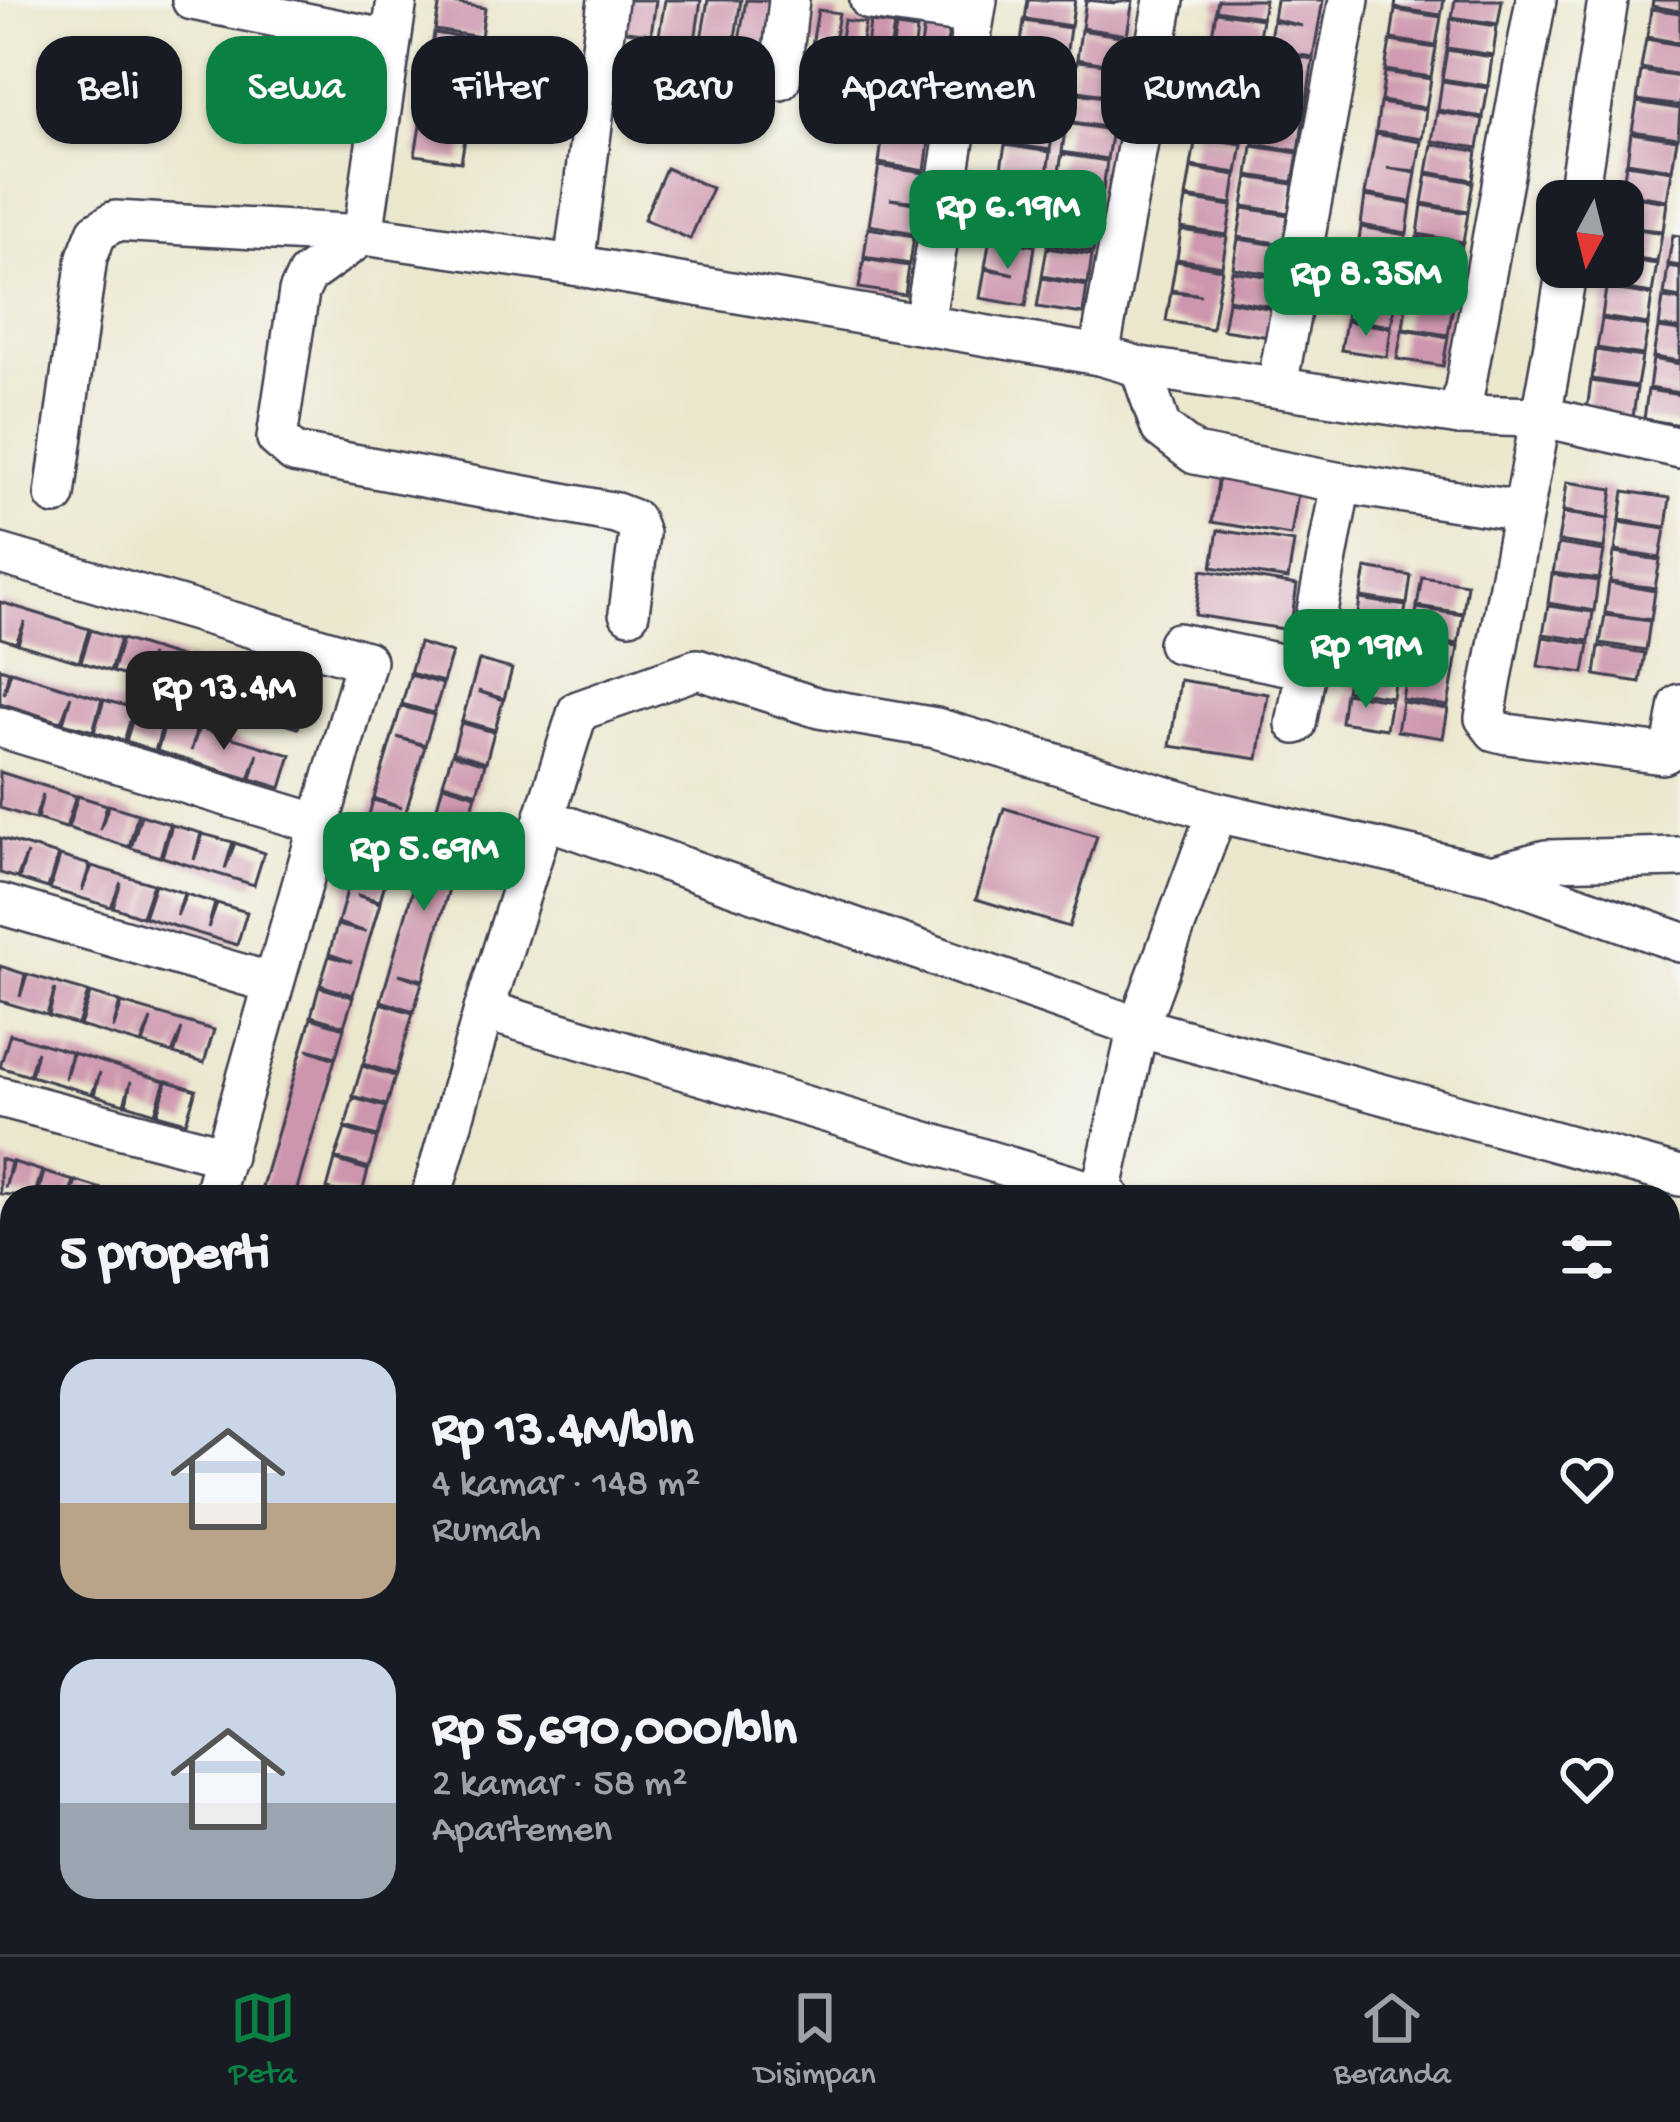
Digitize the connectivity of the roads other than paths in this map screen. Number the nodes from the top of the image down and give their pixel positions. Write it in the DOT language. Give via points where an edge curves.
graph roads {
  1 [pos="193,0"];
  2 [pos="397,0"];
  3 [pos="608,0"];
  4 [pos="789,0"];
  5 [pos="870,0"];
  6 [pos="1164,0"];
  7 [pos="1349,0"];
  8 [pos="1536,0"];
  9 [pos="1608,0"];
  10 [pos="975,8"];
  11 [pos="390,40"];
  12 [pos="780,80"];
  13 [pos="1580,180"];
  14 [pos="363,236"];
  15 [pos="574,265"];
  16 [pos="1564,288"];
  17 [pos="924,324"];
  18 [pos="1099,355"];
  19 [pos="1140,367"];
  20 [pos="1276,386"];
  21 [pos="1460,415"];
  22 [pos="1544,417"];
  23 [pos="1680,448"];
  24 [pos="1341,483"];
  25 [pos="55,495"];
  26 [pos="1521,511"];
  27 [pos="0,554"];
  28 [pos="629,613"];
  29 [pos="1178,643"];
  30 [pos="1306,668"];
  31 [pos="1680,704"];
  32 [pos="1296,724"];
  33 [pos="0,727"];
  34 [pos="1217,812"];
  35 [pos="546,819"];
  36 [pos="319,824"];
  37 [pos="1680,857"];
  38 [pos="1492,875"];
  39 [pos="0,904"];
  40 [pos="1680,942"];
  41 [pos="272,983"];
  42 [pos="484,1010"];
  43 [pos="1138,1027"];
  44 [pos="0,1097"];
  45 [pos="226,1156"];
  46 [pos="1680,1176"];
  47 [pos="217,1185"];
  48 [pos="434,1185"];
  49 [pos="1067,1185"];
  50 [pos="1106,1185"];
  1 -- 11 [label="street"];
  2 -- 11 [label="street"];
  3 -- 15 [label="street"];
  4 -- 12 [label="street"];
  5 -- 10 [label="street"];
  6 -- 18 [label="street"];
  7 -- 20 [label="street"];
  8 -- 21 [label="street"];
  9 -- 13 [label="street"];
  10 -- 17 [label="street"];
  11 -- 14 [label="street"];
  14 -- 15 [label="street"];
  14 -- 25 [label="street" via="115,221 97,232"];
  14 -- 28 [label="street" via="307,275 299,292 277,438 294,453 634,520"];
  15 -- 17 [label="street"];
  16 -- 22 [label="street"];
  17 -- 18 [label="street"];
  18 -- 19 [label="street"];
  19 -- 20 [label="street"];
  19 -- 24 [label="street" via="1161,428 1195,454"];
  20 -- 21 [label="street"];
  21 -- 22 [label="street"];
  22 -- 23 [label="street"];
  22 -- 26 [label="street"];
  24 -- 26 [label="street"];
  24 -- 30 [label="street"];
  26 -- 31 [label="street" via="1489,725 1663,754 1672,749"];
  27 -- 36 [label="street" via="366,661"];
  29 -- 30 [label="street"];
  30 -- 32 [label="street"];
  33 -- 36 [label="street"];
  34 -- 35 [label="street" via="936,728 819,708 697,669 578,711"];
  34 -- 38 [label="street"];
  34 -- 43 [label="street"];
  35 -- 42 [label="street"];
  35 -- 43 [label="street"];
  36 -- 41 [label="street"];
  37 -- 38 [label="street" via="1546,860"];
  38 -- 40 [label="street"];
  39 -- 41 [label="street"];
  41 -- 45 [label="street"];
  42 -- 48 [label="street"];
  42 -- 49 [label="street"];
  43 -- 46 [label="street"];
  43 -- 50 [label="street"];
  44 -- 45 [label="street"];
  45 -- 47 [label="street"];
}
